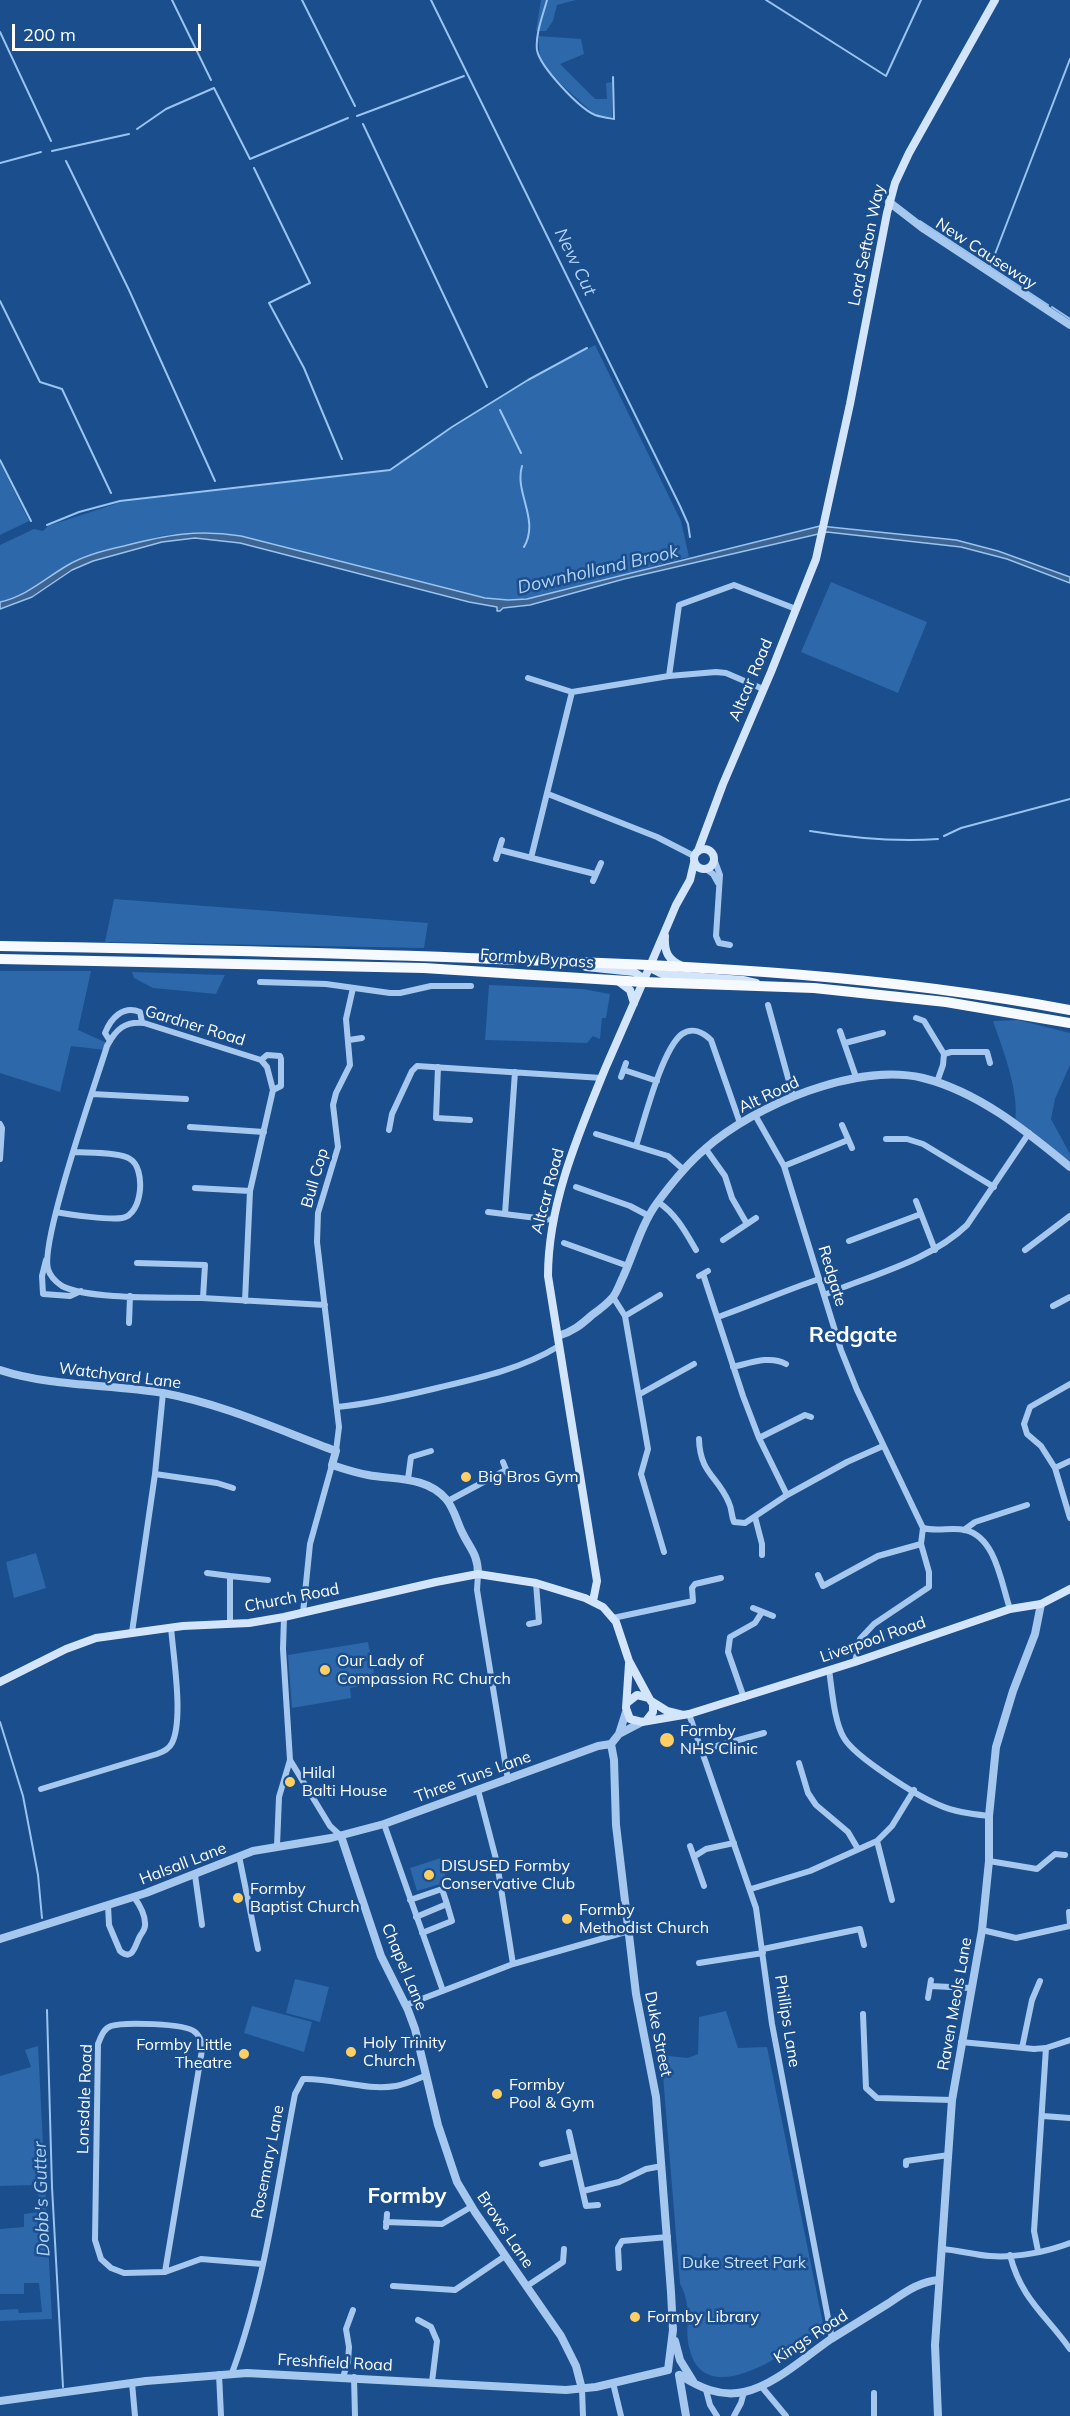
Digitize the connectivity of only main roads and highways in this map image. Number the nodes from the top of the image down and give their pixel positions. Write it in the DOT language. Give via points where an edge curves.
graph roads {
  1 [pos="995,0"];
  2 [pos="821,540"];
  3 [pos="706,831"];
  4 [pos="712,855"];
  5 [pos="696,856"];
  6 [pos="705,869"];
  7 [pos="690,880"];
  8 [pos="665,930"];
  9 [pos="0,946"];
  10 [pos="0,959"];
  11 [pos="524,960"];
  12 [pos="650,964"];
  13 [pos="682,966"];
  14 [pos="612,980"];
  15 [pos="643,982"];
  16 [pos="768,985"];
  17 [pos="634,1003"];
  18 [pos="1070,1010"];
  19 [pos="1070,1023"];
  20 [pos="1070,1589"];
  21 [pos="593,1601"];
  22 [pos="629,1660"];
  23 [pos="0,1682"];
  24 [pos="650,1699"];
  25 [pos="628,1702"];
  26 [pos="686,1715"];
  27 [pos="644,1722"];
  1 -- 2 [label="main road, Lord Sefton Way" via="895,183"];
  2 -- 3 [label="main road, Altcar Road"];
  3 -- 4 [label="main road"];
  3 -- 5 [label="main road, Altcar Road"];
  4 -- 5 [label="main road" via="704,849"];
  4 -- 6 [label="main road" via="711,866"];
  5 -- 6 [label="main road" via="698,867"];
  5 -- 7 [label="main road, Altcar Road"];
  6 -- 7 [label="main road, Altcar Road"];
  7 -- 8 [label="main road, Altcar Road"];
  8 -- 12 [label="main road, Altcar Road"];
  8 -- 13 [label="main road" via="666,953"];
  9 -- 11 [label="highway, Formby Bypass"];
  10 -- 14 [label="highway, Formby Bypass" via="424,968"];
  11 -- 12 [label="highway, Formby Bypass"];
  11 -- 15 [label="main road" via="634,972"];
  12 -- 13 [label="highway, Formby Bypass"];
  12 -- 15 [label="main road, Altcar Road"];
  12 -- 16 [label="main road" via="662,974"];
  13 -- 18 [label="highway, Formby Bypass" via="897,982"];
  14 -- 15 [label="highway, Formby Bypass"];
  14 -- 17 [label="main road" via="628,987"];
  15 -- 16 [label="highway, Formby Bypass"];
  15 -- 17 [label="main road, Altcar Road"];
  16 -- 19 [label="highway, Formby Bypass" via="902,996"];
  17 -- 21 [label="main road, Altcar Road" via="581,1129 553,1220 548,1276 597,1581"];
  20 -- 26 [label="main road, Liverpool Road" via="1041,1604 1010,1609"];
  21 -- 22 [label="main road" via="616,1622"];
  21 -- 23 [label="main road, Church Road" via="536,1583 478,1574 284,1617 96,1638"];
  22 -- 24 [label="main road"];
  22 -- 25 [label="main road"];
  24 -- 25 [label="main road" via="637,1695"];
  24 -- 26 [label="main road" via="667,1711"];
  24 -- 27 [label="main road" via="653,1712"];
  25 -- 27 [label="main road" via="626,1712 634,1721"];
  26 -- 27 [label="main road, Liverpool Road"];
}
